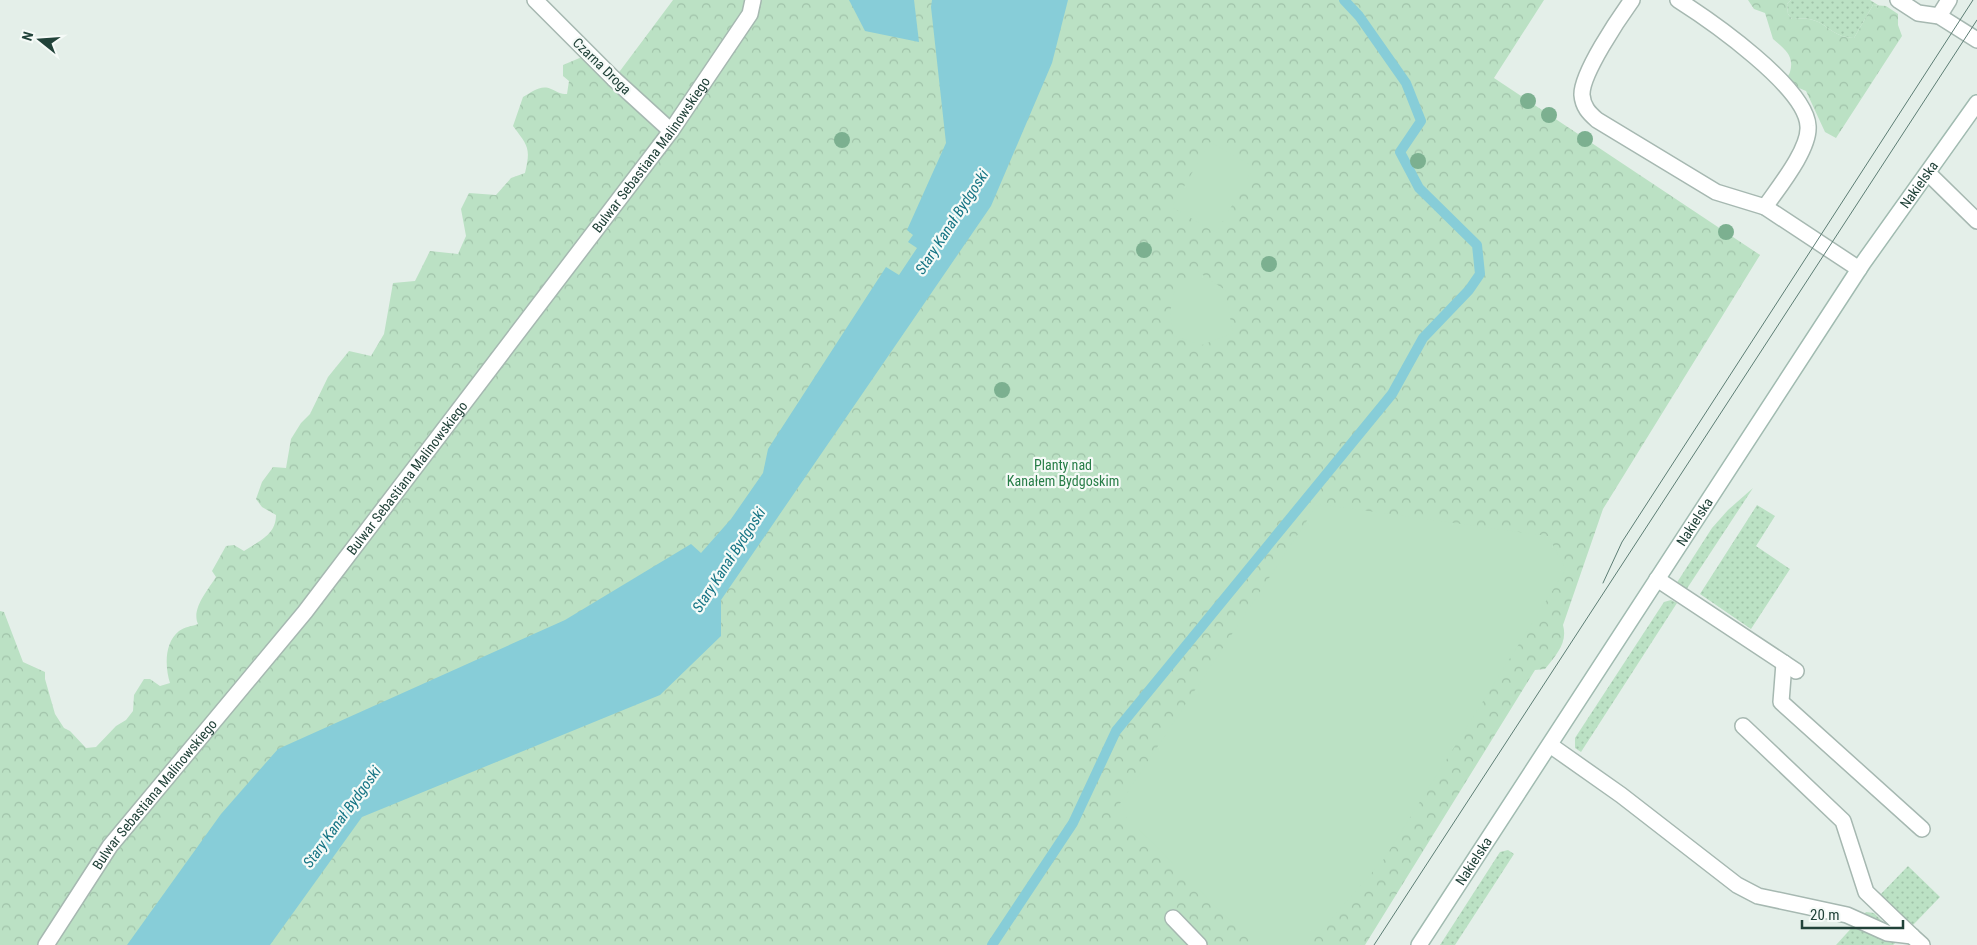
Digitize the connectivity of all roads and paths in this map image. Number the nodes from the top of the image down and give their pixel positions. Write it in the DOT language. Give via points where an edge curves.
graph roads {
  1 [pos="535,0"];
  2 [pos="753,0"];
  3 [pos="1632,0"];
  4 [pos="1678,0"];
  5 [pos="1898,0"];
  6 [pos="1949,0"];
  7 [pos="1939,16"];
  8 [pos="1977,40"];
  9 [pos="1977,103"];
  10 [pos="671,131"];
  11 [pos="1928,173"];
  12 [pos="1765,207"];
  13 [pos="1977,221"];
  14 [pos="1859,269"];
  15 [pos="1657,579"];
  16 [pos="1743,726"];
  17 [pos="1550,745"];
  18 [pos="1922,829"];
  19 [pos="1173,918"];
  20 [pos="1917,940"];
  21 [pos="46,945"];
  22 [pos="1199,945"];
  23 [pos="1419,945"];
  1 -- 10 [label="street, Czarna Droga"];
  2 -- 10 [label="street, Bulwar Sebastiana Malinowskiego" via="750,14"];
  3 -- 12 [label="street" via="1586,78 1582,93 1586,111 1716,192"];
  4 -- 12 [label="street" via="1714,22 1765,64 1803,109 1808,127 1804,146"];
  5 -- 7 [label="street" via="1918,12"];
  6 -- 7 [label="street"];
  7 -- 8 [label="street"];
  9 -- 11 [label="street, Nakielska"];
  10 -- 21 [label="street, Bulwar Sebastiana Malinowskiego" via="305,612 110,846"];
  11 -- 13 [label="street"];
  11 -- 14 [label="street, Nakielska"];
  12 -- 14 [label="street"];
  14 -- 15 [label="street, Nakielska"];
  15 -- 17 [label="street, Nakielska"];
  15 -- 18 [label="street" via="1790,667 1781,702"];
  16 -- 20 [label="street" via="1843,821 1866,892"];
  17 -- 20 [label="street" via="1621,795 1737,885 1758,896 1847,915 1887,933"];
  17 -- 23 [label="street, Nakielska"];
  19 -- 22 [label="street"];
}
